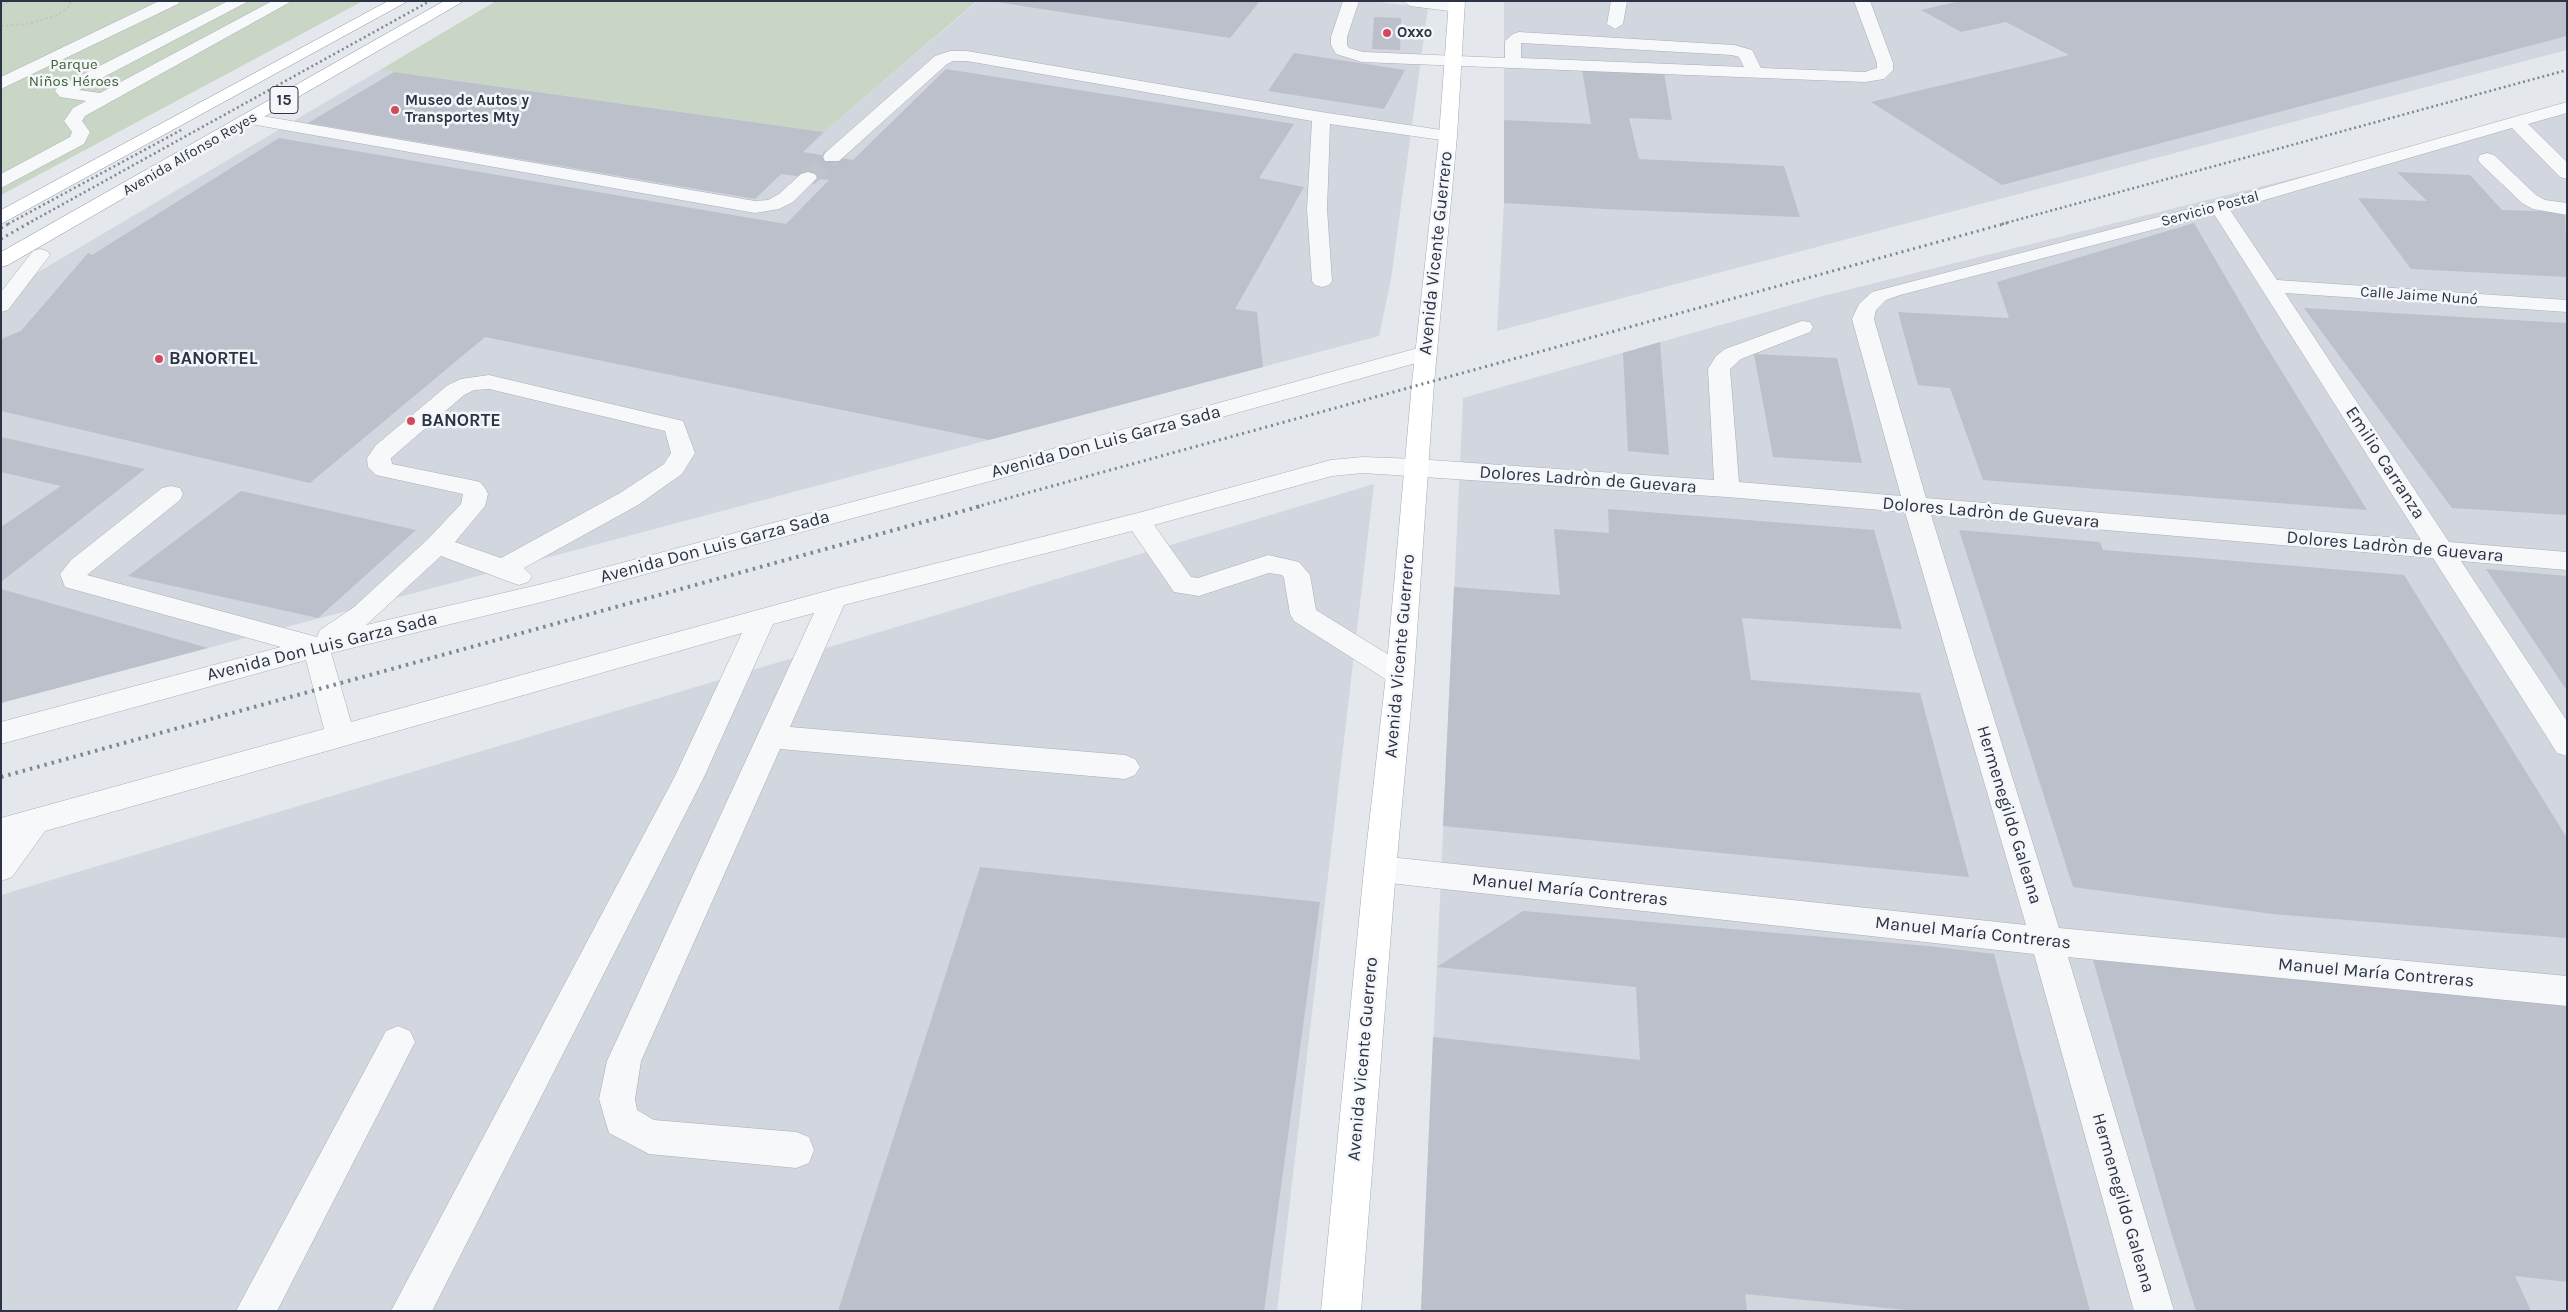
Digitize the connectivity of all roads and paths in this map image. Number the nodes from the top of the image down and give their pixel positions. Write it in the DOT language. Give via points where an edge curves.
graph roads {
  1 [pos="11,1"];
  2 [pos="70,1"];
  3 [pos="172,1"];
  4 [pos="241,1"];
  5 [pos="284,1"];
  6 [pos="400,1"];
  7 [pos="456,1"];
  8 [pos="1351,1"];
  9 [pos="1410,1"];
  10 [pos="1619,1"];
  11 [pos="1862,1"];
  12 [pos="1457,4"];
  13 [pos="1,5"];
  14 [pos="1616,24"];
  15 [pos="1,26"];
  16 [pos="1452,60"];
  17 [pos="1513,61"];
  18 [pos="1755,72"];
  19 [pos="1,84"];
  20 [pos="103,100"];
  21 [pos="2567,107"];
  22 [pos="1321,117"];
  23 [pos="250,119"];
  24 [pos="2515,121"];
  25 [pos="161,131"];
  26 [pos="1448,136"];
  27 [pos="832,157"];
  28 [pos="2487,159"];
  29 [pos="2567,173"];
  30 [pos="808,178"];
  31 [pos="1,182"];
  32 [pos="112,199"];
  33 [pos="1,204"];
  34 [pos="2218,207"];
  35 [pos="2567,209"];
  36 [pos="1,218"];
  37 [pos="40,254"];
  38 [pos="1,261"];
  39 [pos="1,277"];
  40 [pos="1322,281"];
  41 [pos="2272,286"];
  42 [pos="1,306"];
  43 [pos="2567,306"];
  44 [pos="1863,319"];
  45 [pos="1802,327"];
  46 [pos="1426,353"];
  47 [pos="1416,467"];
  48 [pos="1727,489"];
  49 [pos="171,494"];
  50 [pos="1916,507"];
  51 [pos="1138,521"];
  52 [pos="436,545"];
  53 [pos="2442,551"];
  54 [pos="2567,561"];
  55 [pos="504,568"];
  56 [pos="542,592"];
  57 [pos="834,598"];
  58 [pos="763,618"];
  59 [pos="316,647"];
  60 [pos="1400,675"];
  61 [pos="1,733"];
  62 [pos="340,736"];
  63 [pos="770,737"];
  64 [pos="2567,745"];
  65 [pos="1125,767"];
  66 [pos="36,820"];
  67 [pos="1,831"];
  68 [pos="1,868"];
  69 [pos="1380,870"];
  70 [pos="2047,941"];
  71 [pos="2567,991"];
  72 [pos="398,1042"];
  73 [pos="796,1150"];
  74 [pos="256,1311"];
  75 [pos="411,1311"];
  76 [pos="1341,1311"];
  77 [pos="2154,1311"];
  1 -- 13 [label="path"];
  2 -- 15 [label="path" via="65,10 55,16 27,24"];
  3 -- 19 [label="street"];
  4 -- 20 [label="street" via="69,86 64,92"];
  5 -- 20 [label="street"];
  6 -- 25 [label="main road, Avenida Alfonso Reyes / 15"];
  7 -- 23 [label="main road, Avenida Alfonso Reyes / 15"];
  8 -- 16 [label="street" via="1339,37 1342,51 1362,57"];
  9 -- 12 [label="street"];
  10 -- 14 [label="street"];
  11 -- 18 [label="street" via="1885,62 1885,70 1878,75 1847,77"];
  12 -- 16 [label="main road, Avenida Vicente Guerrero"];
  16 -- 17 [label="street"];
  16 -- 26 [label="main road, Avenida Vicente Guerrero"];
  17 -- 18 [label="street"];
  17 -- 18 [label="street" via="1513,41 1519,37 1734,50 1746,54"];
  20 -- 31 [label="street" via="73,118 81,132 78,140"];
  21 -- 24 [label="street, Servicio Postal"];
  22 -- 26 [label="street"];
  22 -- 27 [label="street" via="967,56 950,56 941,60"];
  22 -- 40 [label="street" via="1317,209"];
  23 -- 30 [label="street" via="755,207 772,205 786,198"];
  23 -- 32 [label="main road, Avenida Alfonso Reyes / 15"];
  24 -- 29 [label="street"];
  24 -- 34 [label="street, Servicio Postal"];
  25 -- 33 [label="main road" via="99,152"];
  25 -- 36 [label="main road, Avenida Alfonso Reyes / 15"];
  26 -- 46 [label="main road, Avenida Vicente Guerrero"];
  28 -- 35 [label="street" via="2529,199 2540,205"];
  32 -- 37 [label="main road" via="104,212"];
  32 -- 38 [label="main road, Avenida Alfonso Reyes / 15"];
  34 -- 41 [label="street, Emilio Carranza"];
  34 -- 44 [label="street, Servicio Postal" via="1893,291 1879,296 1866,308"];
  37 -- 39 [label="main road"];
  37 -- 42 [label="street"];
  41 -- 43 [label="street, Calle Jaime Nunó"];
  41 -- 53 [label="street, Emilio Carranza"];
  44 -- 50 [label="street, Hermenegildo Galeana"];
  45 -- 48 [label="street" via="1733,354 1719,369"];
  46 -- 47 [label="main road, Avenida Vicente Guerrero"];
  46 -- 56 [label="street, Avenida Don Luis Garza Sada" via="1038,461"];
  47 -- 48 [label="street, Dolores Ladròn de Guevara"];
  47 -- 51 [label="street" via="1363,465 1331,468"];
  47 -- 60 [label="main road, Avenida Vicente Guerrero"];
  48 -- 50 [label="street, Dolores Ladròn de Guevara"];
  49 -- 59 [label="street" via="80,566 73,574 74,581"];
  50 -- 53 [label="street, Dolores Ladròn de Guevara"];
  50 -- 70 [label="street, Hermenegildo Galeana"];
  51 -- 57 [label="street"];
  51 -- 60 [label="street" via="1183,586 1199,587 1268,564 1290,568 1297,575 1303,614"];
  52 -- 55 [label="street"];
  52 -- 55 [label="street" via="466,515 476,494 471,488 386,470 380,467 379,458 384,450 456,390 469,384 489,382 674,426 683,453 673,469 629,499"];
  52 -- 59 [label="street" via="363,614"];
  53 -- 54 [label="street, Dolores Ladròn de Guevara"];
  53 -- 64 [label="street, Emilio Carranza"];
  55 -- 56 [label="street"];
  56 -- 59 [label="street, Avenida Don Luis Garza Sada"];
  57 -- 58 [label="street"];
  57 -- 63 [label="street"];
  58 -- 62 [label="street"];
  58 -- 75 [label="street" via="689,777"];
  59 -- 61 [label="street, Avenida Don Luis Garza Sada"];
  59 -- 62 [label="street"];
  60 -- 69 [label="main road, Avenida Vicente Guerrero"];
  62 -- 66 [label="street"];
  63 -- 65 [label="street"];
  63 -- 73 [label="street" via="624,1061 617,1099 622,1121 649,1137"];
  66 -- 67 [label="street"];
  66 -- 68 [label="street"];
  69 -- 70 [label="street, Manuel María Contreras"];
  69 -- 76 [label="main road, Avenida Vicente Guerrero"];
  70 -- 71 [label="street, Manuel María Contreras"];
  70 -- 77 [label="street, Hermenegildo Galeana"];
  72 -- 74 [label="street"];
}
